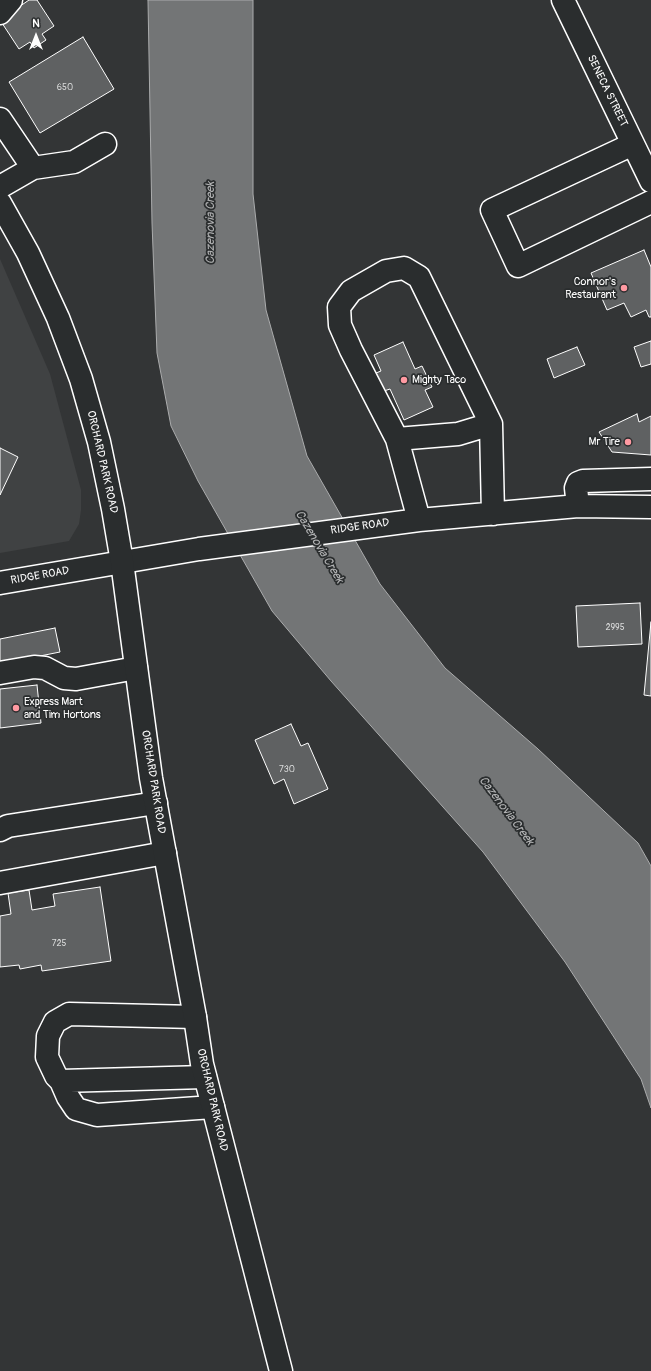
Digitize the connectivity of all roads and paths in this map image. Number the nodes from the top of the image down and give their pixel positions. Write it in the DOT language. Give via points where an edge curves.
graph roads {
  1 [pos="11,0"];
  2 [pos="563,0"];
  3 [pos="0,13"];
  4 [pos="0,119"];
  5 [pos="105,144"];
  6 [pos="633,144"];
  7 [pos="33,168"];
  8 [pos="651,181"];
  9 [pos="0,187"];
  10 [pos="651,202"];
  11 [pos="0,203"];
  12 [pos="491,424"];
  13 [pos="397,440"];
  14 [pos="651,479"];
  15 [pos="578,506"];
  16 [pos="651,507"];
  17 [pos="493,514"];
  18 [pos="419,520"];
  19 [pos="122,562"];
  20 [pos="0,583"];
  21 [pos="136,668"];
  22 [pos="0,673"];
  23 [pos="156,803"];
  24 [pos="0,830"];
  25 [pos="165,853"];
  26 [pos="0,883"];
  27 [pos="195,1017"];
  28 [pos="205,1077"];
  29 [pos="61,1081"];
  30 [pos="213,1107"];
  31 [pos="281,1371"];
  1 -- 3 [label="main road"];
  2 -- 6 [label="main road, SENECA STREET"];
  4 -- 7 [label="main road"];
  5 -- 7 [label="main road" via="74,162"];
  6 -- 8 [label="main road, SENECA STREET"];
  6 -- 10 [label="main road" via="492,210 518,266"];
  7 -- 9 [label="main road"];
  11 -- 19 [label="main road, ORCHARD PARK ROAD" via="28,253 58,318 80,379 99,442"];
  12 -- 13 [label="main road" via="458,434"];
  12 -- 13 [label="main road" via="419,277 404,268 386,271 350,291 339,307 340,325 350,350"];
  12 -- 17 [label="main road"];
  13 -- 18 [label="main road"];
  14 -- 15 [label="main road" via="582,481 576,488"];
  15 -- 16 [label="main road, RIDGE ROAD"];
  15 -- 17 [label="main road, RIDGE ROAD"];
  17 -- 18 [label="main road, RIDGE ROAD"];
  18 -- 19 [label="main road, RIDGE ROAD" via="199,549"];
  19 -- 20 [label="main road, RIDGE ROAD"];
  19 -- 21 [label="main road, ORCHARD PARK ROAD"];
  21 -- 22 [label="main road" via="76,679 64,678 45,668 34,667"];
  21 -- 23 [label="main road, ORCHARD PARK ROAD"];
  23 -- 24 [label="main road" via="8,826"];
  23 -- 25 [label="main road, ORCHARD PARK ROAD"];
  25 -- 26 [label="main road"];
  25 -- 27 [label="main road, ORCHARD PARK ROAD"];
  27 -- 28 [label="main road, ORCHARD PARK ROAD"];
  27 -- 29 [label="main road" via="69,1014 56,1022 48,1036 47,1057"];
  28 -- 29 [label="main road"];
  28 -- 30 [label="main road, ORCHARD PARK ROAD"];
  29 -- 30 [label="main road" via="76,1109 97,1115"];
  30 -- 31 [label="main road, ORCHARD PARK ROAD"];
}
